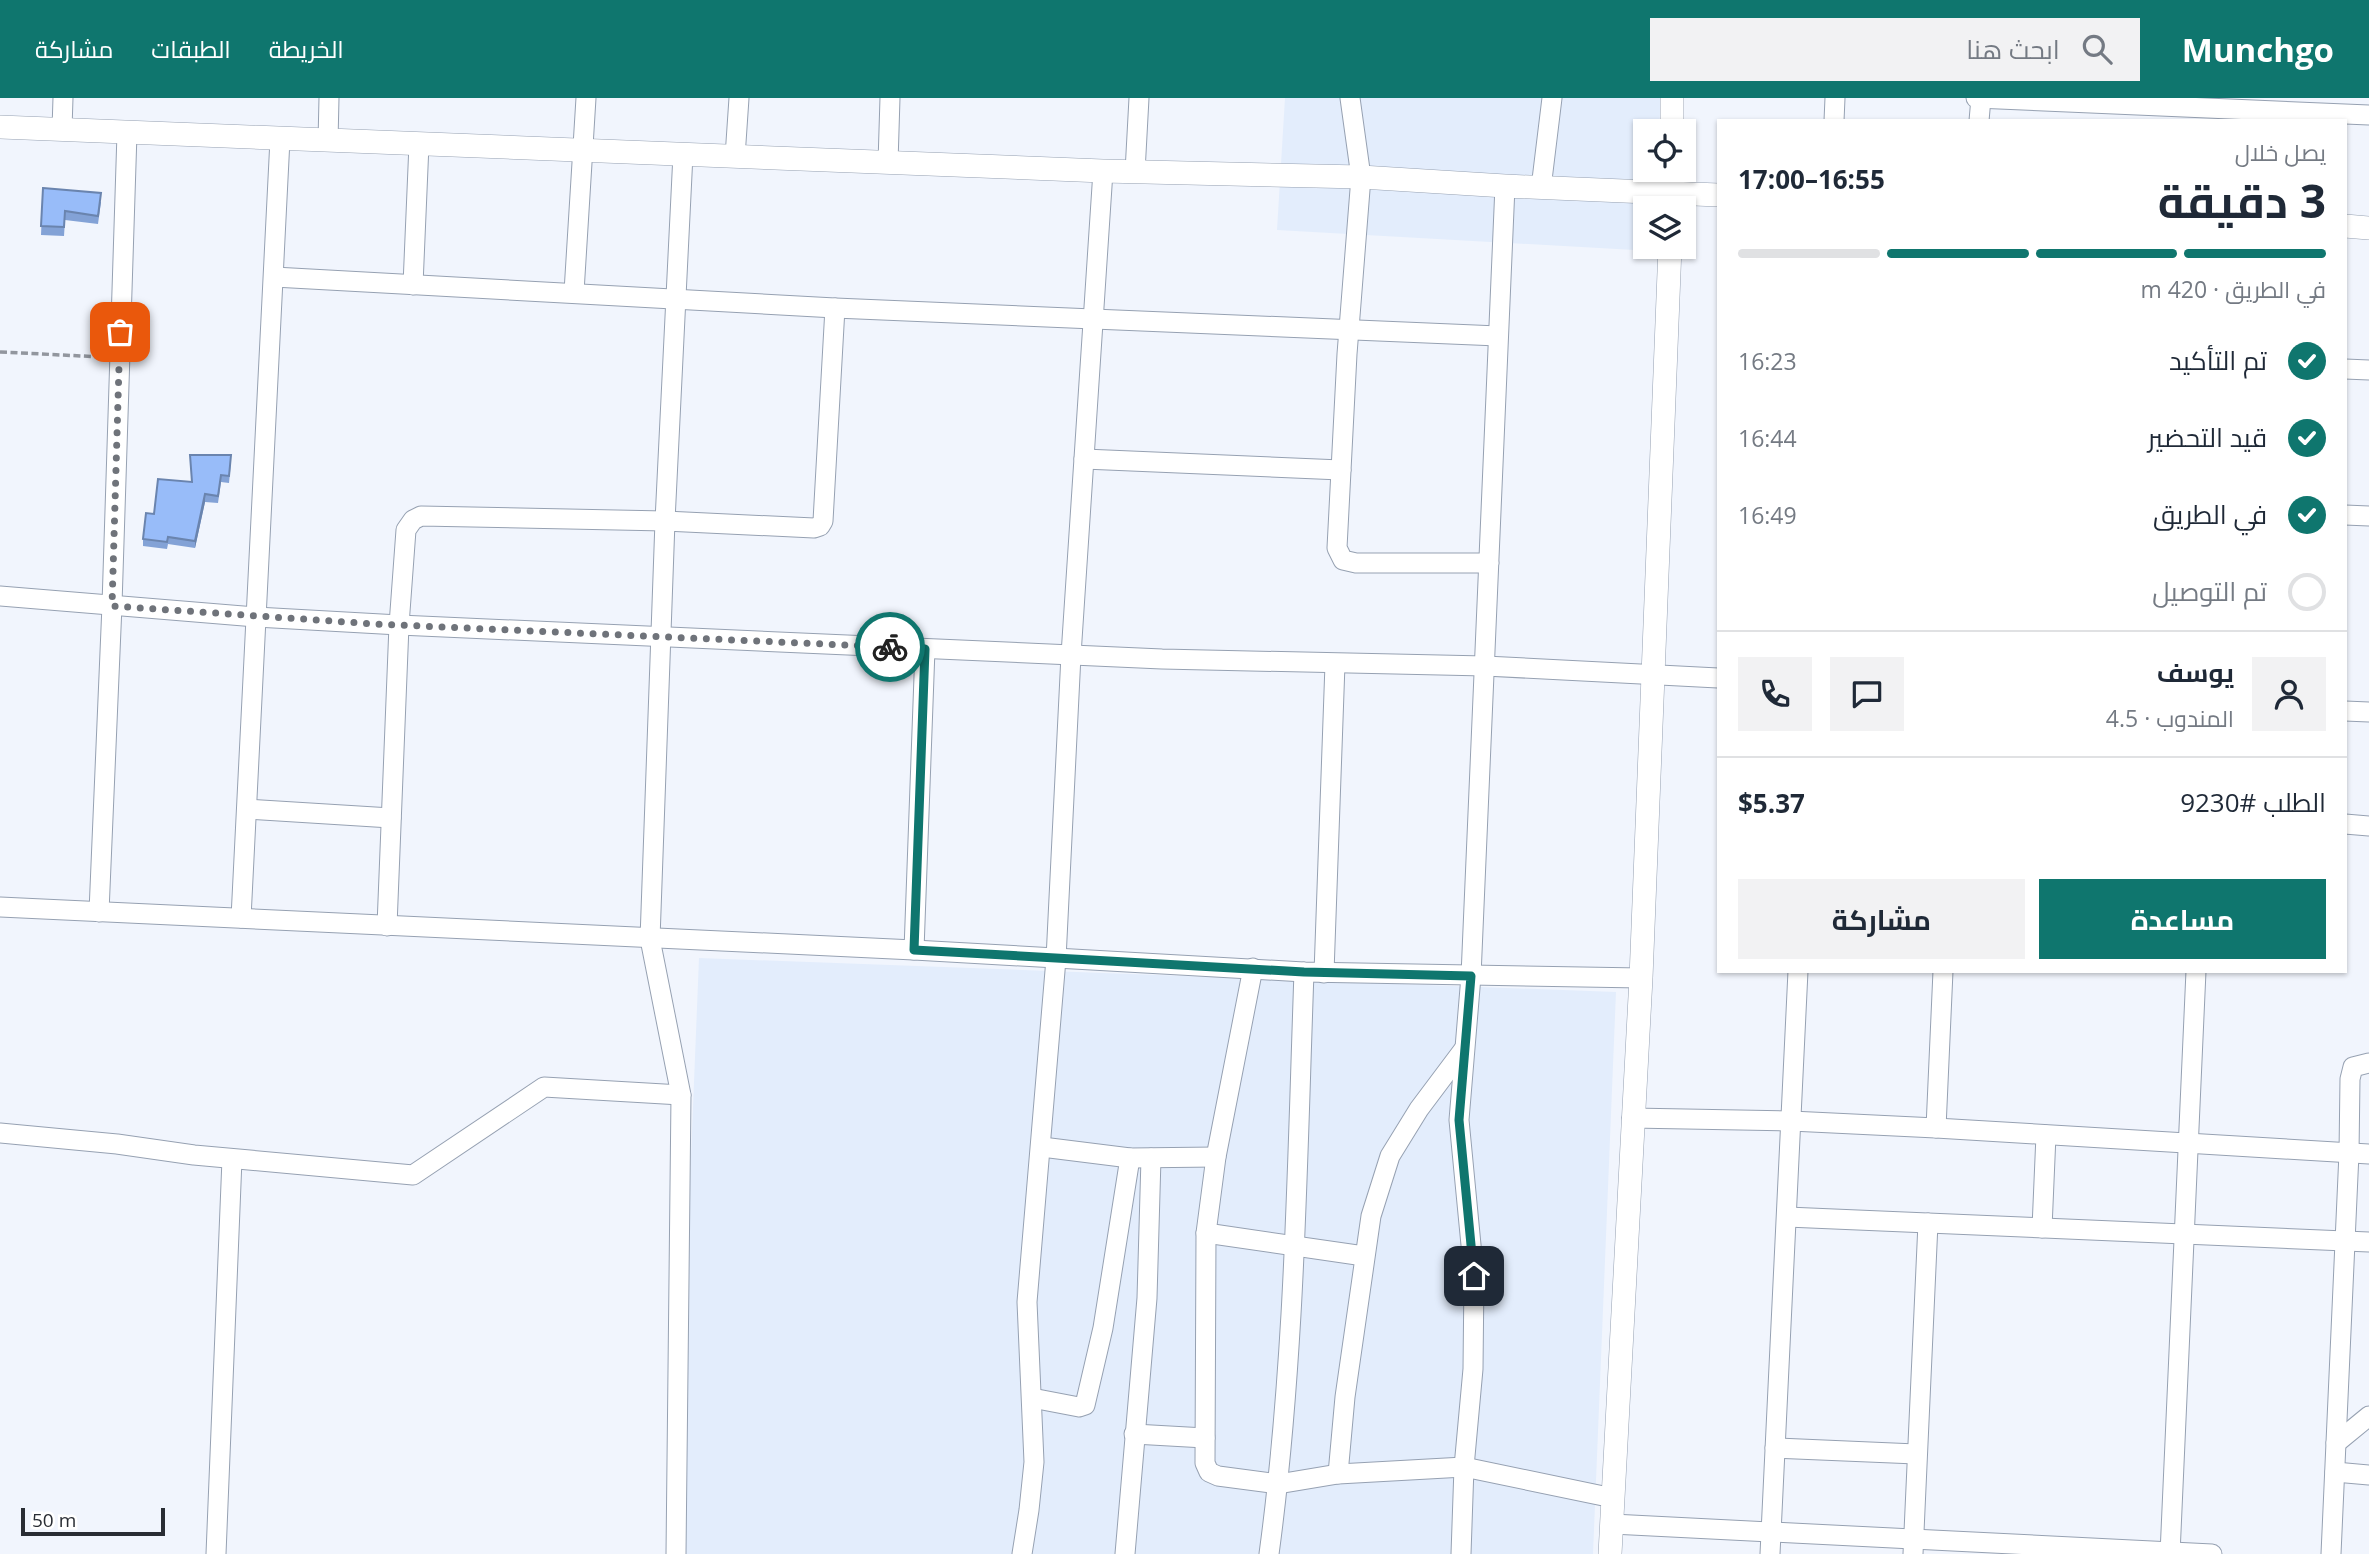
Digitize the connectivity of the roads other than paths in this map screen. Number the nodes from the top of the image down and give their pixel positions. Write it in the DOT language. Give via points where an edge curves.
graph roads {
  1 [pos="63,98"];
  2 [pos="330,98"];
  3 [pos="586,98"];
  4 [pos="739,98"];
  5 [pos="890,98"];
  6 [pos="1139,98"];
  7 [pos="1350,98"];
  8 [pos="1552,98"];
  9 [pos="1672,98"];
  10 [pos="1835,98"];
  11 [pos="1979,98"];
  12 [pos="2232,109"];
  13 [pos="2369,115"];
  14 [pos="1672,119"];
  15 [pos="1834,119"];
  16 [pos="1979,119"];
  17 [pos="0,127"];
  18 [pos="62,128"];
  19 [pos="127,133"];
  20 [pos="279,139"];
  21 [pos="328,141"];
  22 [pos="419,144"];
  23 [pos="582,151"];
  24 [pos="683,154"];
  25 [pos="735,157"];
  26 [pos="888,163"];
  27 [pos="1103,171"];
  28 [pos="1135,172"];
  29 [pos="1361,177"];
  30 [pos="1504,187"];
  31 [pos="1541,188"];
  32 [pos="1717,195"];
  33 [pos="1633,197"];
  34 [pos="1696,198"];
  35 [pos="2347,226"];
  36 [pos="2369,228"];
  37 [pos="1670,259"];
  38 [pos="274,277"];
  39 [pos="413,285"];
  40 [pos="574,292"];
  41 [pos="675,298"];
  42 [pos="835,308"];
  43 [pos="1094,318"];
  44 [pos="1349,328"];
  45 [pos="1498,335"];
  46 [pos="2347,369"];
  47 [pos="2369,370"];
  48 [pos="1084,459"];
  49 [pos="1341,470"];
  50 [pos="2347,515"];
  51 [pos="2369,516"];
  52 [pos="665,521"];
  53 [pos="1489,563"];
  54 [pos="0,596"];
  55 [pos="112,606"];
  56 [pos="256,617"];
  57 [pos="399,625"];
  58 [pos="661,636"];
  59 [pos="925,649"];
  60 [pos="1070,655"];
  61 [pos="1335,664"];
  62 [pos="1485,666"];
  63 [pos="1653,675"];
  64 [pos="1717,678"];
  65 [pos="2347,711"];
  66 [pos="2369,712"];
  67 [pos="247,809"];
  68 [pos="391,817"];
  69 [pos="2347,824"];
  70 [pos="2369,826"];
  71 [pos="0,907"];
  72 [pos="99,912"];
  73 [pos="241,918"];
  74 [pos="387,926"];
  75 [pos="650,939"];
  76 [pos="914,950"];
  77 [pos="1056,959"];
  78 [pos="1252,968"];
  79 [pos="1314,972"];
  80 [pos="1798,973"];
  81 [pos="1943,973"];
  82 [pos="2196,973"];
  83 [pos="1471,976"];
  84 [pos="1641,978"];
  85 [pos="1465,1047"];
  86 [pos="2369,1063"];
  87 [pos="681,1095"];
  88 [pos="1632,1118"];
  89 [pos="1791,1121"];
  90 [pos="1936,1128"];
  91 [pos="0,1132"];
  92 [pos="2046,1135"];
  93 [pos="2189,1143"];
  94 [pos="1042,1147"];
  95 [pos="2349,1153"];
  96 [pos="2369,1154"];
  97 [pos="1216,1157"];
  98 [pos="1130,1158"];
  99 [pos="1151,1158"];
  100 [pos="232,1159"];
  101 [pos="1787,1217"];
  102 [pos="1928,1223"];
  103 [pos="2042,1228"];
  104 [pos="1206,1233"];
  105 [pos="2185,1235"];
  106 [pos="2345,1240"];
  107 [pos="2369,1242"];
  108 [pos="1294,1245"];
  109 [pos="1364,1256"];
  110 [pos="1032,1398"];
  111 [pos="2369,1416"];
  112 [pos="1134,1434"];
  113 [pos="1205,1438"];
  114 [pos="2336,1443"];
  115 [pos="1775,1448"];
  116 [pos="1916,1454"];
  117 [pos="1464,1466"];
  118 [pos="2334,1472"];
  119 [pos="1338,1474"];
  120 [pos="2369,1475"];
  121 [pos="1278,1484"];
  122 [pos="1613,1498"];
  123 [pos="1612,1524"];
  124 [pos="1771,1533"];
  125 [pos="1913,1546"];
  126 [pos="2030,1549"];
  127 [pos="2170,1553"];
  128 [pos="216,1554"];
  129 [pos="676,1554"];
  130 [pos="1022,1554"];
  131 [pos="1125,1554"];
  132 [pos="1269,1554"];
  133 [pos="1461,1554"];
  134 [pos="1610,1554"];
  135 [pos="1770,1554"];
  136 [pos="2211,1554"];
  137 [pos="2331,1554"];
  1 -- 18 [label="street"];
  2 -- 21 [label="street"];
  3 -- 23 [label="street"];
  4 -- 25 [label="street"];
  5 -- 26 [label="street"];
  6 -- 28 [label="street"];
  7 -- 29 [label="street"];
  8 -- 31 [label="street"];
  9 -- 14 [label="street"];
  10 -- 15 [label="street"];
  11 -- 12 [label="street"];
  11 -- 16 [label="street"];
  12 -- 13 [label="street"];
  17 -- 18 [label="street"];
  18 -- 19 [label="street"];
  19 -- 20 [label="street"];
  19 -- 55 [label="street"];
  20 -- 21 [label="street"];
  20 -- 38 [label="street"];
  21 -- 22 [label="street"];
  22 -- 23 [label="street"];
  22 -- 39 [label="street"];
  23 -- 24 [label="street"];
  23 -- 40 [label="street"];
  24 -- 25 [label="street"];
  24 -- 41 [label="street"];
  25 -- 26 [label="street"];
  26 -- 27 [label="street"];
  27 -- 28 [label="street"];
  27 -- 43 [label="street"];
  28 -- 29 [label="street"];
  29 -- 30 [label="street"];
  29 -- 44 [label="street"];
  30 -- 31 [label="street"];
  30 -- 45 [label="street"];
  31 -- 33 [label="street"];
  32 -- 34 [label="street"];
  35 -- 36 [label="street"];
  37 -- 63 [label="street"];
  38 -- 39 [label="street"];
  38 -- 56 [label="street"];
  39 -- 40 [label="street"];
  40 -- 41 [label="street"];
  41 -- 42 [label="street"];
  41 -- 52 [label="street"];
  42 -- 43 [label="street"];
  42 -- 52 [label="street" via="820,526"];
  43 -- 44 [label="street"];
  43 -- 48 [label="street"];
  44 -- 45 [label="street"];
  44 -- 49 [label="street"];
  45 -- 53 [label="street"];
  46 -- 47 [label="street"];
  48 -- 49 [label="street"];
  48 -- 60 [label="street"];
  49 -- 53 [label="street" via="1337,548 1343,560"];
  50 -- 51 [label="street"];
  52 -- 57 [label="street" via="421,516 406,530"];
  52 -- 58 [label="street"];
  53 -- 62 [label="street"];
  54 -- 55 [label="street"];
  55 -- 56 [label="street"];
  55 -- 72 [label="street"];
  56 -- 57 [label="street"];
  56 -- 67 [label="street"];
  57 -- 58 [label="street"];
  57 -- 68 [label="street"];
  58 -- 59 [label="street"];
  58 -- 75 [label="street"];
  59 -- 60 [label="street"];
  59 -- 76 [label="street"];
  60 -- 61 [label="street"];
  60 -- 77 [label="street"];
  61 -- 62 [label="street"];
  61 -- 79 [label="street"];
  62 -- 63 [label="street"];
  62 -- 83 [label="street"];
  63 -- 64 [label="street"];
  63 -- 84 [label="street"];
  65 -- 66 [label="street"];
  67 -- 68 [label="street"];
  67 -- 73 [label="street"];
  68 -- 74 [label="street"];
  69 -- 70 [label="street"];
  71 -- 72 [label="street"];
  72 -- 73 [label="street"];
  73 -- 74 [label="street"];
  74 -- 75 [label="street"];
  75 -- 76 [label="street"];
  75 -- 87 [label="street"];
  76 -- 77 [label="street"];
  77 -- 78 [label="street"];
  77 -- 94 [label="street"];
  78 -- 79 [label="street"];
  78 -- 97 [label="street"];
  79 -- 83 [label="street"];
  79 -- 108 [label="street"];
  80 -- 89 [label="street"];
  81 -- 90 [label="street"];
  82 -- 93 [label="street"];
  83 -- 84 [label="street"];
  83 -- 85 [label="street"];
  84 -- 88 [label="street"];
  85 -- 109 [label="street" via="1390,1156"];
  85 -- 117 [label="street" via="1459,1131 1474,1289 1473,1369"];
  86 -- 95 [label="street" via="2353,1067 2350,1079"];
  87 -- 100 [label="street" via="544,1087 413,1175"];
  87 -- 129 [label="street"];
  88 -- 89 [label="street"];
  88 -- 122 [label="street"];
  89 -- 90 [label="street"];
  89 -- 101 [label="street"];
  90 -- 92 [label="street"];
  91 -- 100 [label="street"];
  92 -- 93 [label="street"];
  92 -- 103 [label="street"];
  93 -- 95 [label="street"];
  93 -- 105 [label="street"];
  94 -- 98 [label="street"];
  94 -- 110 [label="street" via="1027,1302"];
  95 -- 96 [label="street"];
  95 -- 106 [label="street"];
  97 -- 99 [label="street"];
  97 -- 104 [label="street"];
  98 -- 99 [label="street"];
  98 -- 110 [label="street" via="1103,1328 1085,1405"];
  99 -- 112 [label="street" via="1147,1298"];
  100 -- 128 [label="street"];
  101 -- 102 [label="street"];
  101 -- 115 [label="street"];
  102 -- 103 [label="street"];
  102 -- 116 [label="street"];
  103 -- 105 [label="street"];
  104 -- 108 [label="street"];
  104 -- 113 [label="street"];
  105 -- 106 [label="street"];
  105 -- 127 [label="street"];
  106 -- 107 [label="street"];
  106 -- 114 [label="street"];
  108 -- 109 [label="street"];
  108 -- 121 [label="street"];
  109 -- 119 [label="street"];
  110 -- 130 [label="street" via="1034,1462"];
  111 -- 114 [label="street"];
  112 -- 113 [label="street"];
  112 -- 131 [label="street"];
  113 -- 121 [label="street" via="1209,1472"];
  114 -- 118 [label="street"];
  115 -- 116 [label="street"];
  115 -- 124 [label="street"];
  116 -- 125 [label="street"];
  117 -- 119 [label="street"];
  117 -- 122 [label="street"];
  117 -- 133 [label="street"];
  118 -- 120 [label="street"];
  118 -- 137 [label="street"];
  119 -- 121 [label="street"];
  121 -- 132 [label="street"];
  122 -- 123 [label="street"];
  123 -- 124 [label="street"];
  123 -- 134 [label="street"];
  124 -- 125 [label="street"];
  124 -- 135 [label="street"];
  125 -- 126 [label="street"];
  126 -- 127 [label="street"];
  127 -- 136 [label="street"];
}
